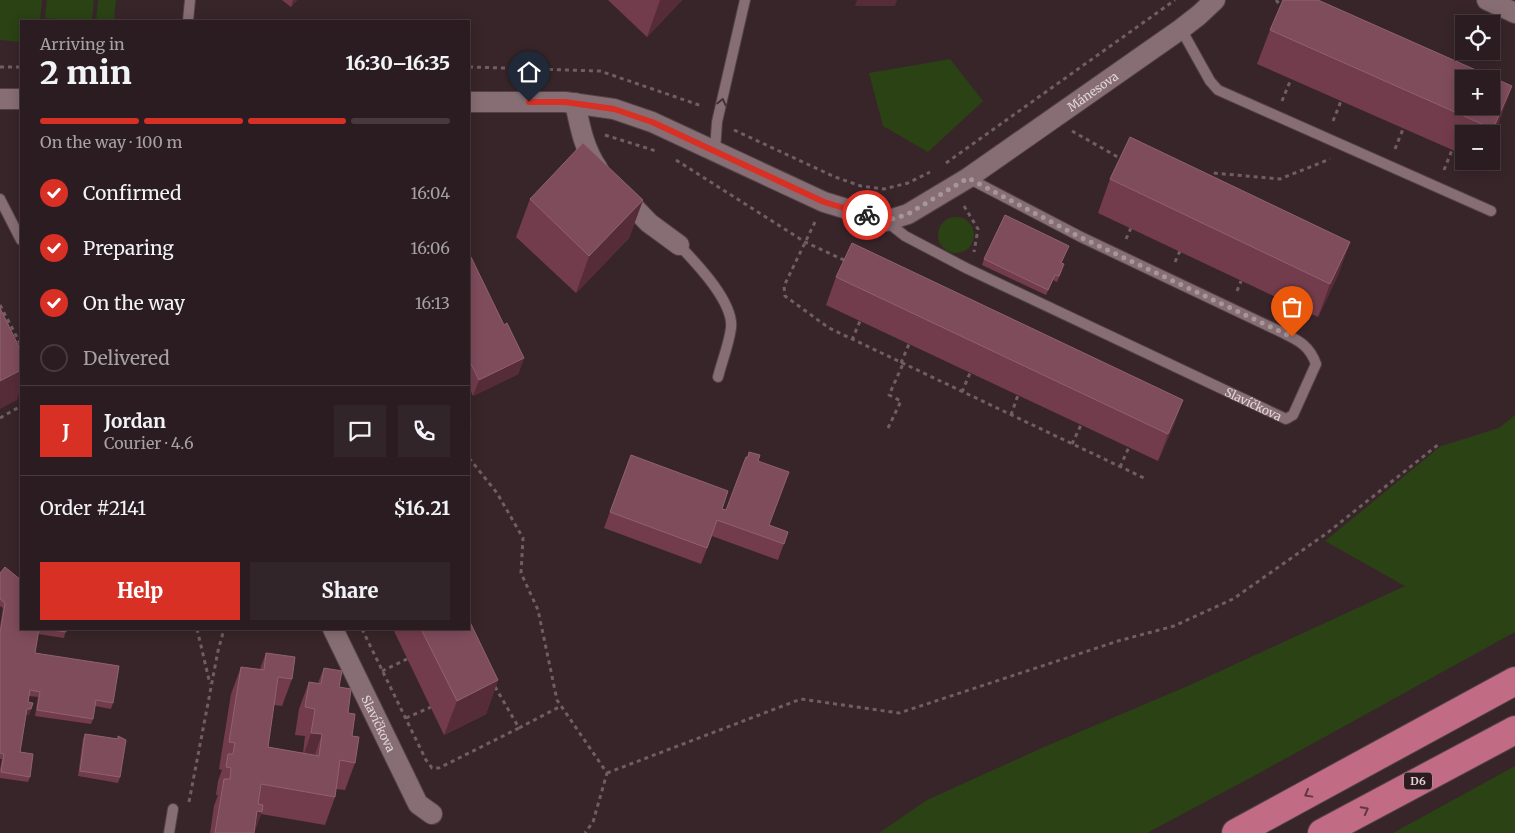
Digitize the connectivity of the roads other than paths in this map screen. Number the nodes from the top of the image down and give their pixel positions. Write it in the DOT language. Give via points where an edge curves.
graph roads {
  1 [pos="190,0"];
  2 [pos="745,0"];
  3 [pos="1215,0"];
  4 [pos="1487,0"];
  5 [pos="1515,13"];
  6 [pos="188,20"];
  7 [pos="1181,29"];
  8 [pos="20,99"];
  9 [pos="0,100"];
  10 [pos="470,102"];
  11 [pos="575,103"];
  12 [pos="715,150"];
  13 [pos="960,183"];
  14 [pos="0,199"];
  15 [pos="1491,212"];
  16 [pos="886,221"];
  17 [pos="20,238"];
  18 [pos="679,246"];
  19 [pos="718,377"];
  20 [pos="333,630"];
  21 [pos="1515,663"];
  22 [pos="1515,681"];
  23 [pos="1515,730"];
  24 [pos="1412,736"];
  25 [pos="173,809"];
  26 [pos="432,814"];
  27 [pos="169,833"];
  28 [pos="1236,833"];
  29 [pos="1322,833"];
  1 -- 6 [label="lane"];
  12 -- 2 [label="lane, one-way" via="717,122"];
  3 -- 7 [label="street, Mánesova"];
  4 -- 5 [label="street"];
  7 -- 13 [label="street, Mánesova"];
  7 -- 15 [label="lane" via="1218,90"];
  8 -- 9 [label="street"];
  10 -- 11 [label="street, Slavíčkova"];
  11 -- 12 [label="street, Slavíčkova" via="614,109"];
  11 -- 18 [label="street" via="582,135 599,172 649,223"];
  12 -- 16 [label="street, Slavíčkova" via="824,202"];
  13 -- 16 [label="street" via="908,214"];
  13 -- 16 [label="lane, Slavíčkova" via="1304,344 1313,354 1316,364 1293,415 1286,419 966,268 905,236"];
  14 -- 17 [label="lane"];
  18 -- 19 [label="lane" via="721,294 728,311 731,327"];
  20 -- 26 [label="street, Slavíčkova" via="418,804"];
  21 -- 24 [label="highway"];
  22 -- 24 [label="highway"];
  29 -- 23 [label="highway, D6, one-way"];
  24 -- 28 [label="highway, one-way"];
  25 -- 27 [label="lane"];
}
